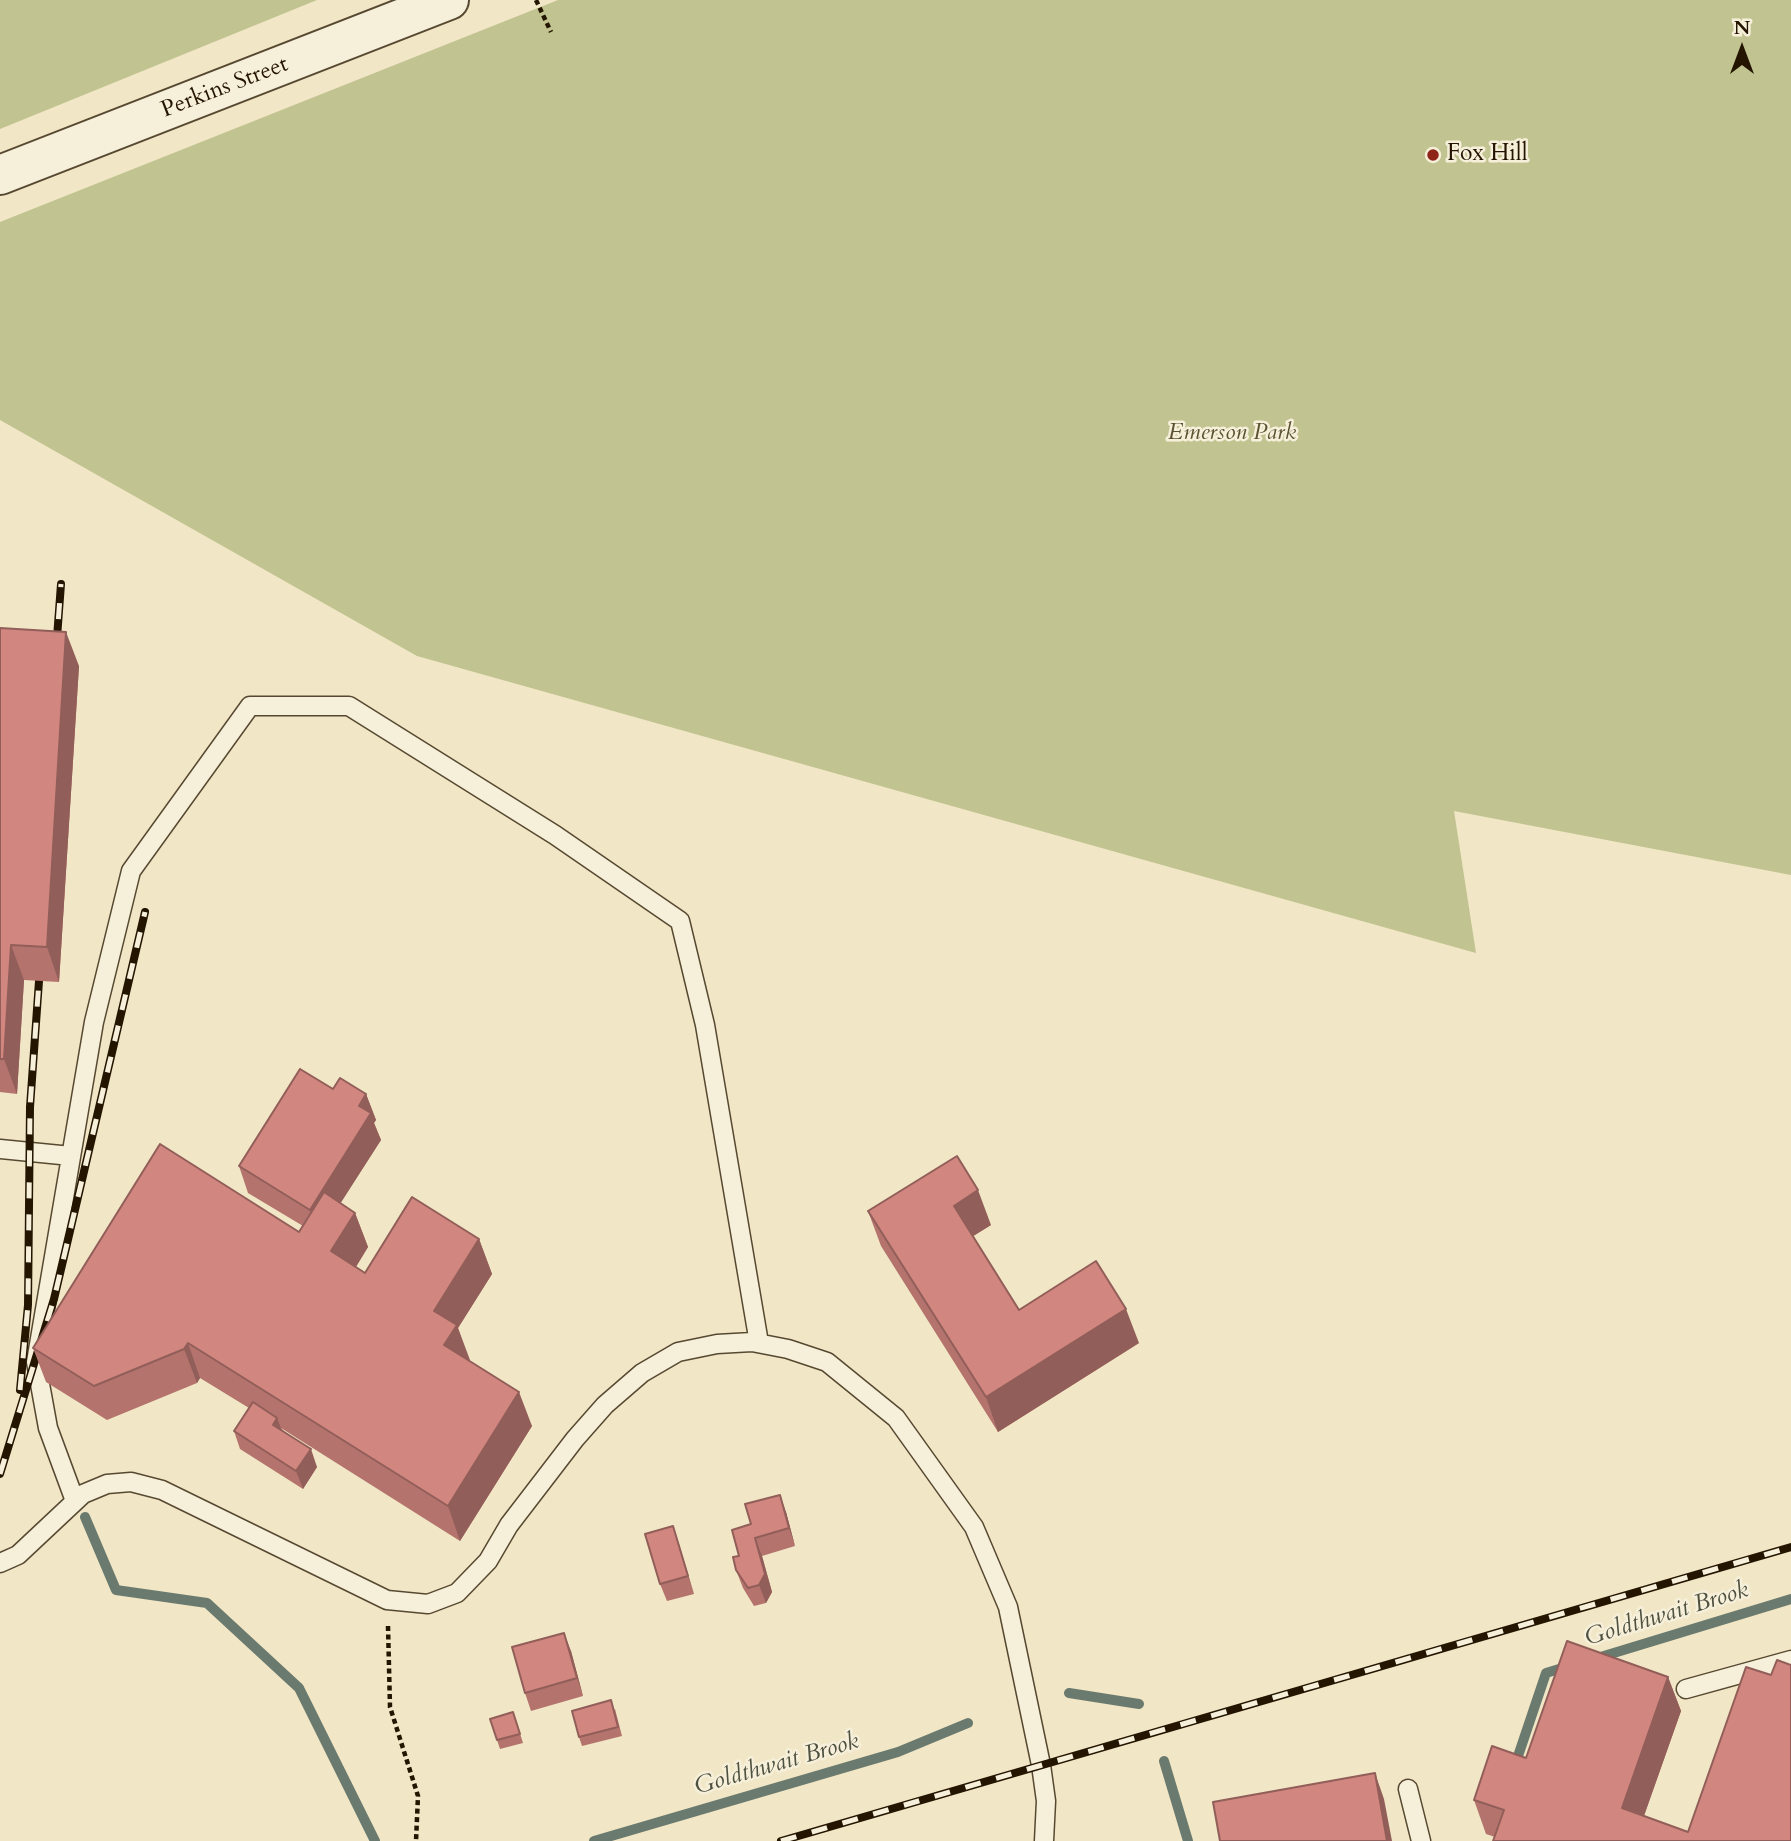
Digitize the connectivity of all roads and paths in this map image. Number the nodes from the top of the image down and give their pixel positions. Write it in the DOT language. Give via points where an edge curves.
graph roads {
  1 [pos="449,0"];
  2 [pos="536,0"];
  3 [pos="551,32"];
  4 [pos="0,175"];
  5 [pos="0,1149"];
  6 [pos="71,1156"];
  7 [pos="759,1343"];
  8 [pos="75,1501"];
  9 [pos="0,1563"];
  10 [pos="387,1600"];
  11 [pos="1791,1660"];
  12 [pos="1686,1689"];
  13 [pos="1408,1789"];
  14 [pos="416,1841"];
  15 [pos="1044,1841"];
  16 [pos="1421,1841"];
  1 -- 4 [label="street, Perkins Street"];
  2 -- 3 [label="path"];
  5 -- 6 [label="lane"];
  6 -- 7 [label="lane" via="94,1022 131,871 250,706 349,706 555,835 680,921 705,1025"];
  6 -- 8 [label="lane" via="36,1362 48,1428"];
  7 -- 10 [label="lane" via="717,1344 678,1352 642,1373 575,1439 509,1525 488,1561 457,1592 428,1604"];
  7 -- 15 [label="lane" via="827,1362 862,1387 896,1418 974,1527 1008,1607 1041,1765 1046,1801"];
  8 -- 9 [label="lane" via="19,1555"];
  8 -- 10 [label="lane" via="107,1484 131,1482 162,1490"];
  10 -- 14 [label="path" via="390,1706 418,1796"];
  11 -- 12 [label="lane"];
  13 -- 16 [label="lane"];
}
